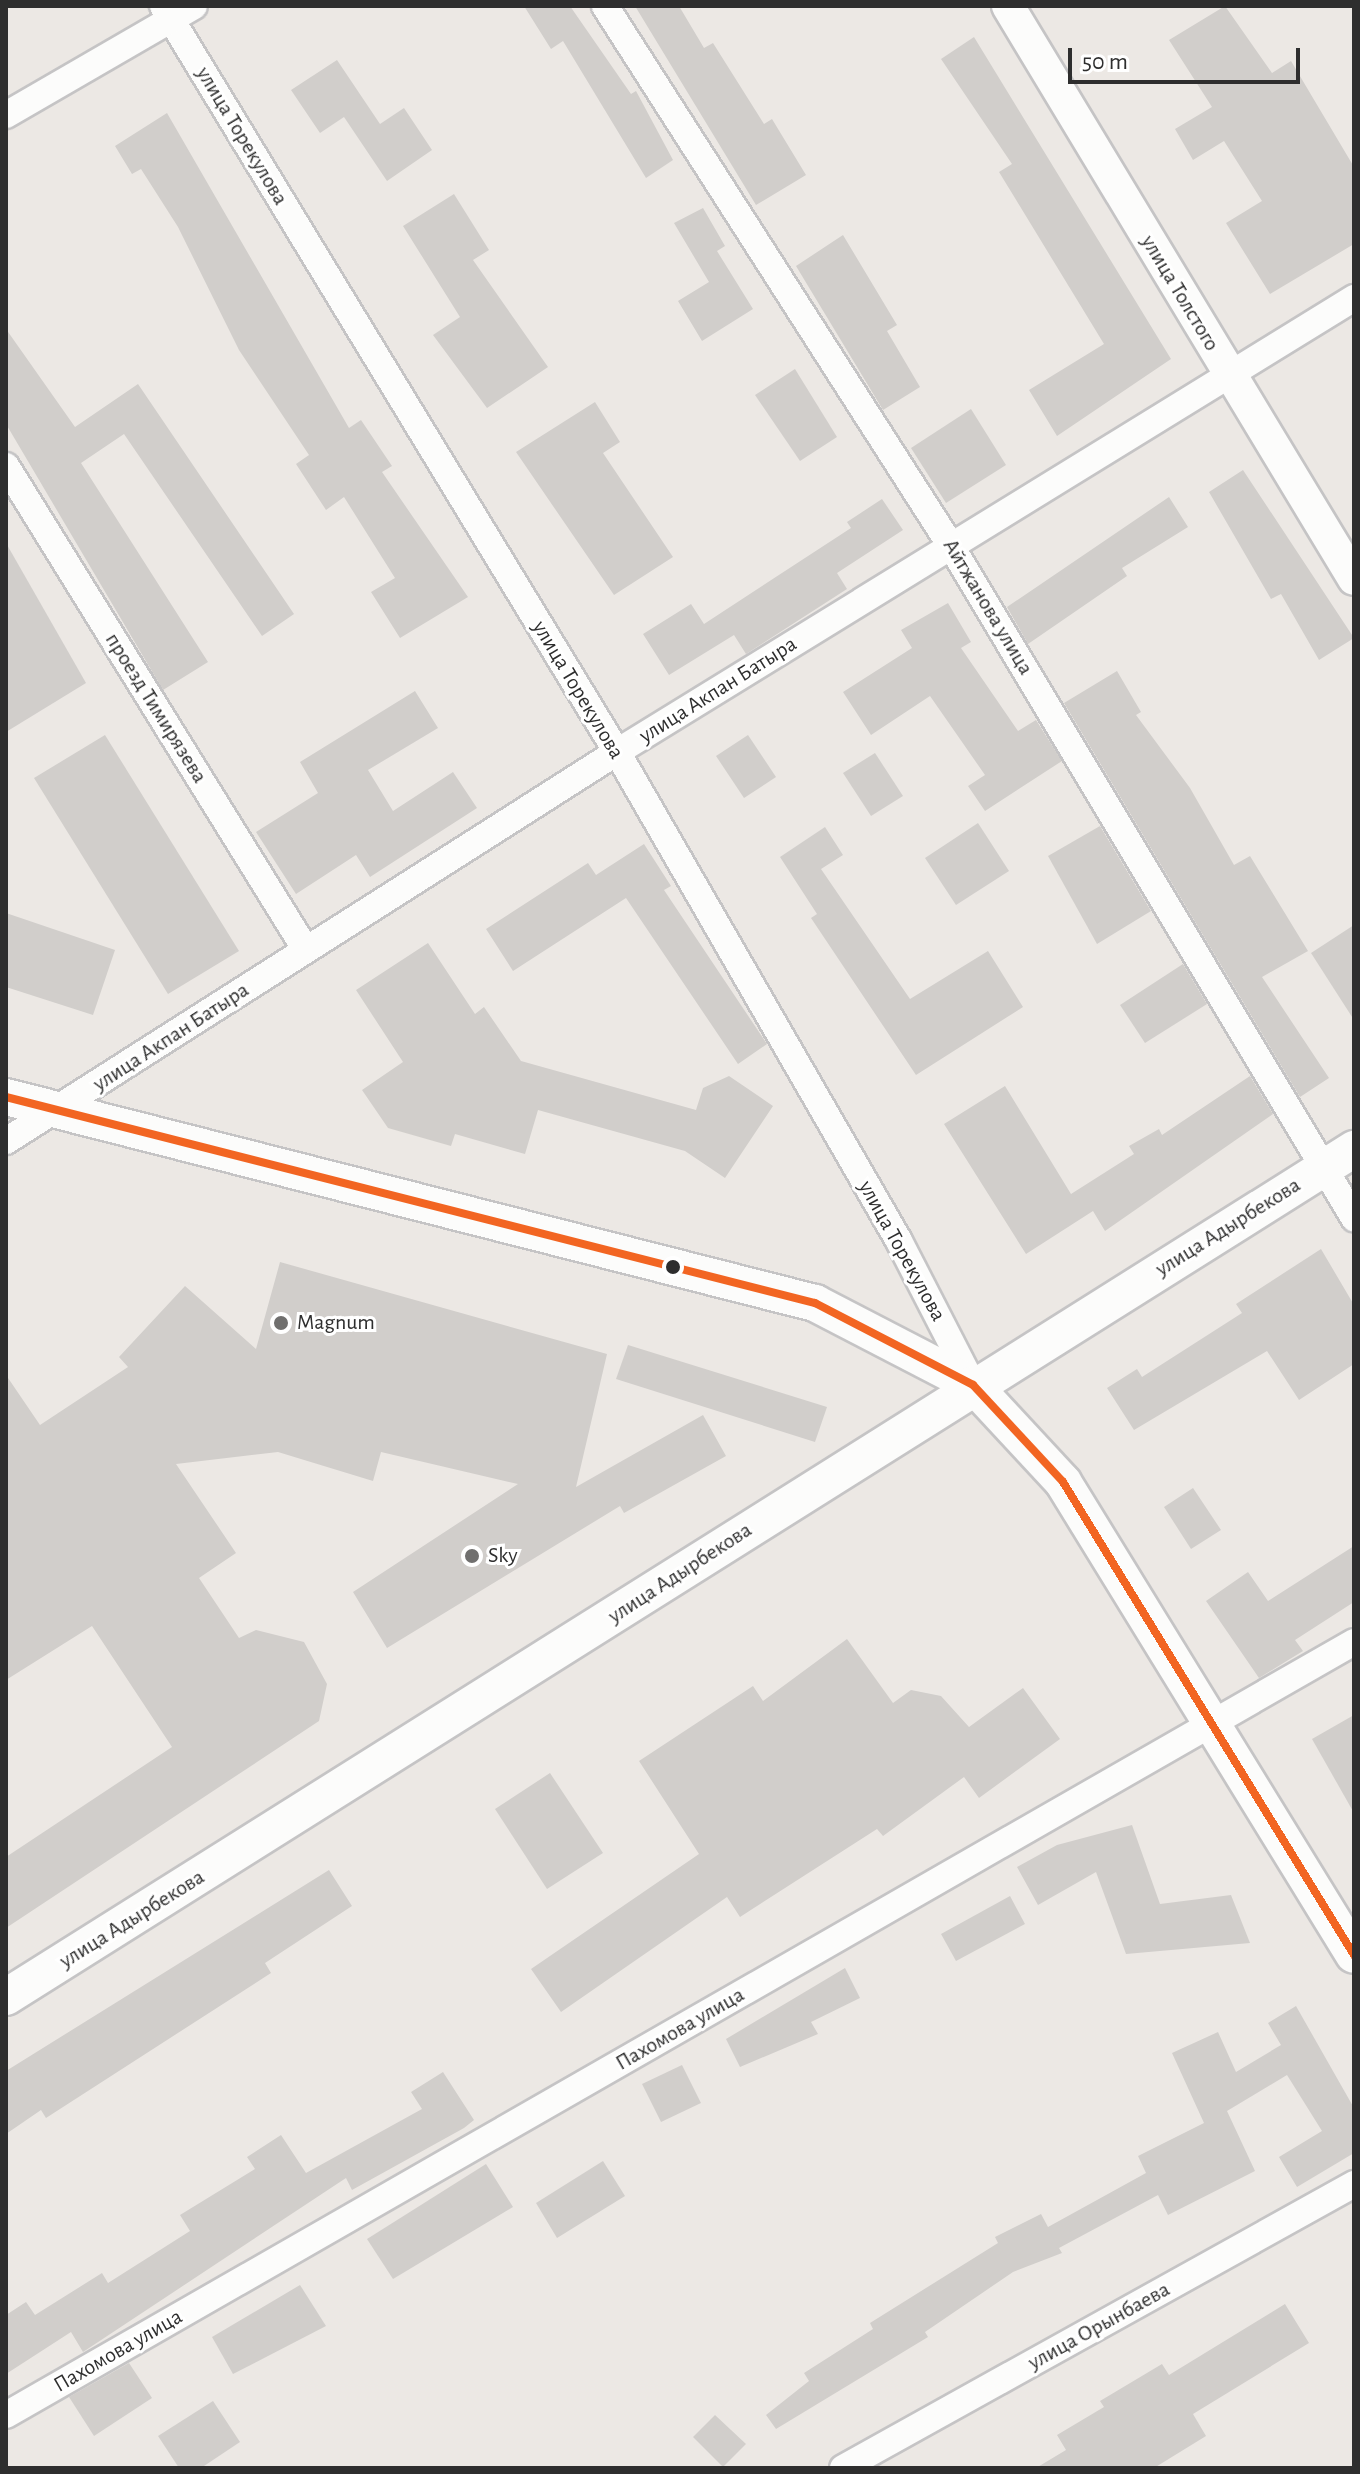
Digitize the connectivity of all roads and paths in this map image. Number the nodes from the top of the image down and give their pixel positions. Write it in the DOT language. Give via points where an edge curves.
graph roads {
  1 [pos="194,6"];
  2 [pos="605,6"];
  3 [pos="1008,6"];
  4 [pos="167,13"];
  5 [pos="6,115"];
  6 [pos="1354,298"];
  7 [pos="1230,375"];
  8 [pos="6,466"];
  9 [pos="951,546"];
  10 [pos="1354,579"];
  11 [pos="617,752"];
  12 [pos="306,950"];
  13 [pos="6,1097"];
  14 [pos="56,1111"];
  15 [pos="6,1141"];
  16 [pos="1354,1149"];
  17 [pos="1324,1168"];
  18 [pos="1354,1218"];
  19 [pos="973,1385"];
  20 [pos="1354,1642"];
  21 [pos="1215,1724"];
  22 [pos="1354,1955"];
  23 [pos="6,1997"];
  24 [pos="1354,2184"];
  25 [pos="6,2415"];
  26 [pos="843,2468"];
  1 -- 4 [label="street"];
  2 -- 9 [label="street, Айтжанова улица"];
  3 -- 7 [label="street, улица Толстого"];
  4 -- 5 [label="street"];
  4 -- 11 [label="street, улица Торекулова"];
  6 -- 7 [label="street, улица Акпан Батыра"];
  7 -- 9 [label="street, улица Акпан Батыра"];
  7 -- 10 [label="street, улица Толстого"];
  8 -- 12 [label="street, проезд Тимирязева"];
  9 -- 11 [label="street, улица Акпан Батыра"];
  9 -- 17 [label="street, Айтжанова улица"];
  11 -- 12 [label="street, улица Акпан Батыра"];
  11 -- 19 [label="street, улица Торекулова" via="899,1241"];
  12 -- 14 [label="street, улица Акпан Батыра"];
  13 -- 14 [label="main road"];
  14 -- 15 [label="street, улица Акпан Батыра"];
  14 -- 19 [label="main road" via="815,1303"];
  16 -- 17 [label="main road, улица Адырбекова"];
  17 -- 18 [label="street, Айтжанова улица"];
  17 -- 19 [label="main road, улица Адырбекова"];
  19 -- 21 [label="main road" via="1063,1482"];
  19 -- 23 [label="main road, улица Адырбекова"];
  20 -- 21 [label="street, Пахомова улица"];
  21 -- 22 [label="main road"];
  21 -- 25 [label="street, Пахомова улица"];
  24 -- 26 [label="street, улица Орынбаева"];
}
